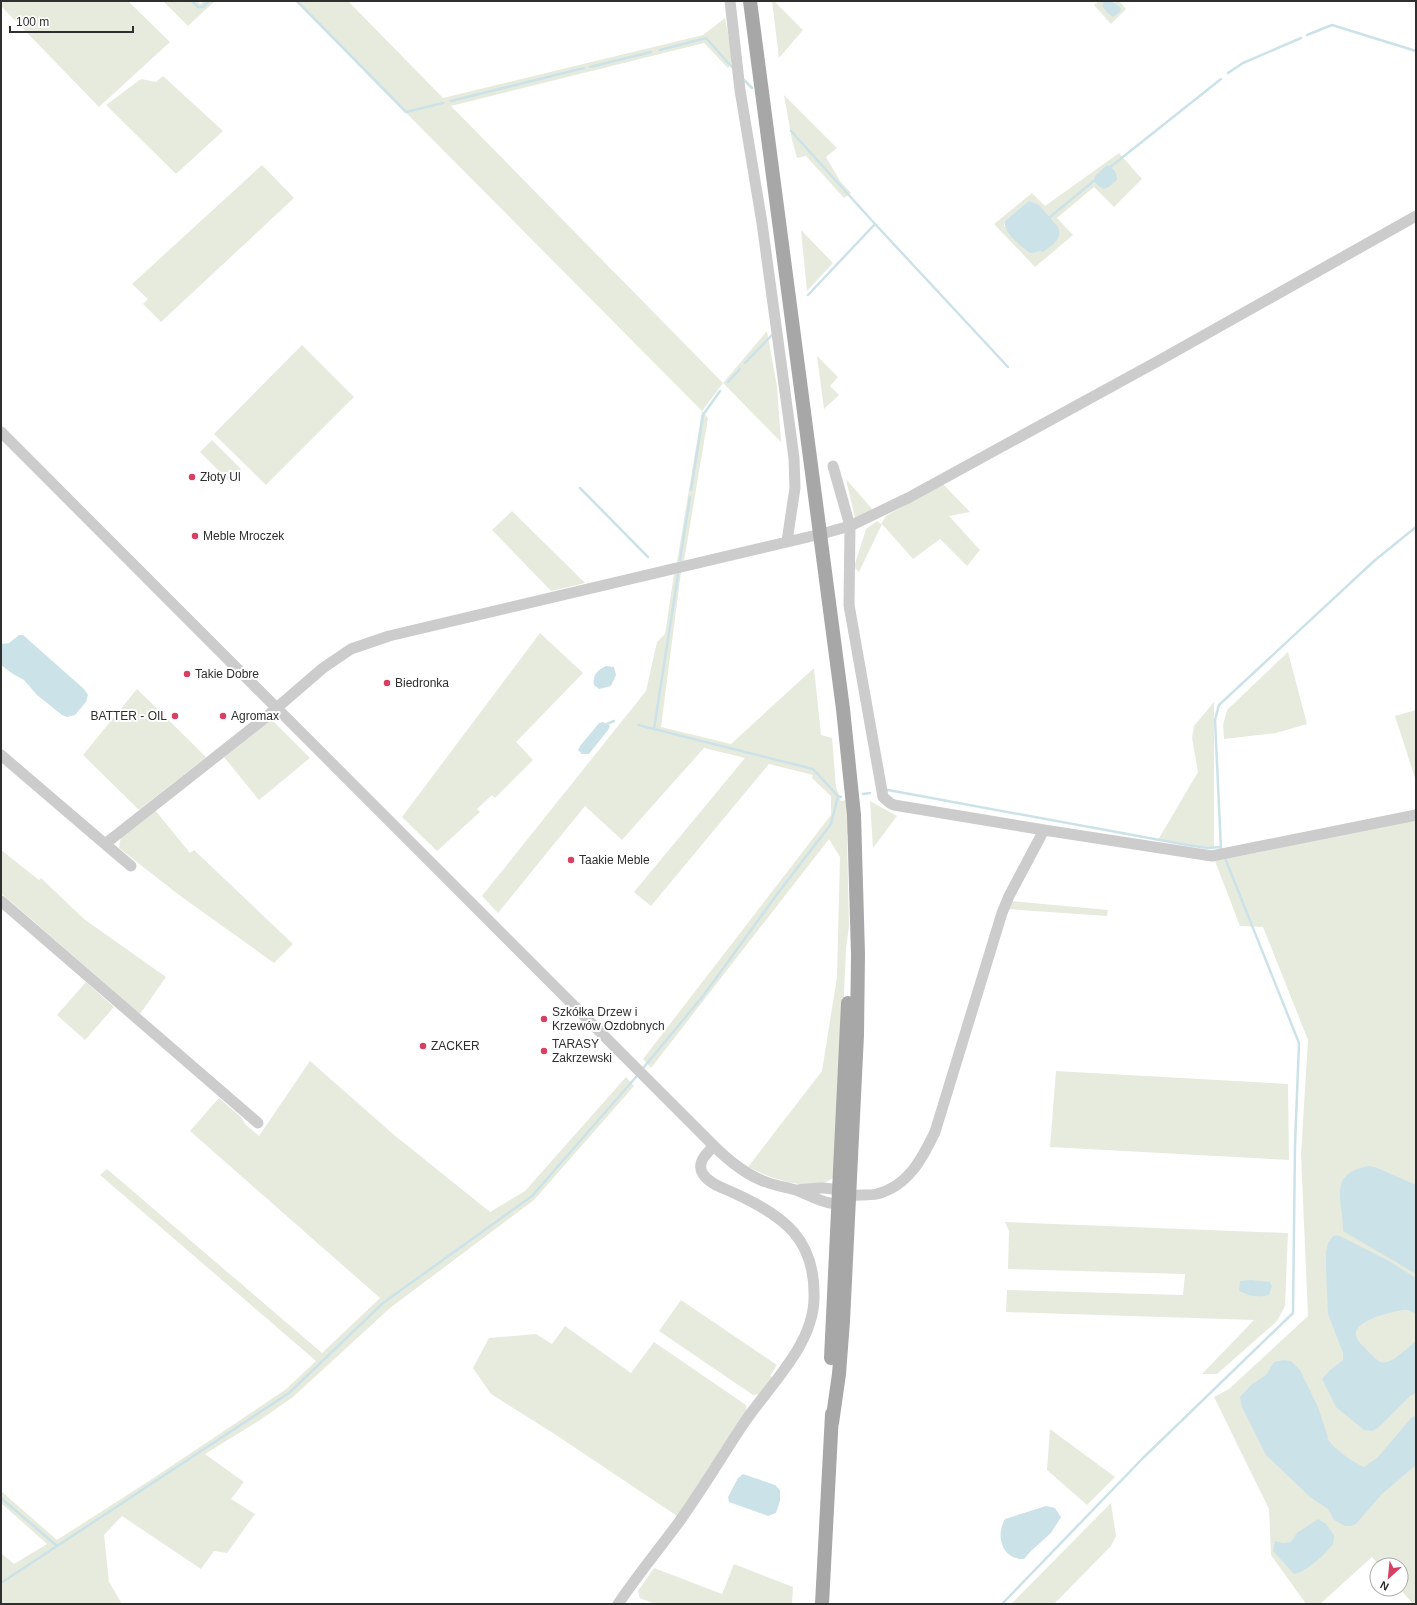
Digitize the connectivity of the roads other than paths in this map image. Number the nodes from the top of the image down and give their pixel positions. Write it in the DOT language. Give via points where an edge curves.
graph roads {
  1 [pos="730,1"];
  2 [pos="750,1"];
  3 [pos="1416,216"];
  4 [pos="1,432"];
  5 [pos="833,466"];
  6 [pos="850,526"];
  7 [pos="820,534"];
  8 [pos="788,541"];
  9 [pos="276,708"];
  10 [pos="1,755"];
  11 [pos="1416,815"];
  12 [pos="1044,830"];
  13 [pos="105,844"];
  14 [pos="131,866"];
  15 [pos="1,901"];
  16 [pos="258,1124"];
  17 [pos="714,1146"];
  18 [pos="842,1196"];
  19 [pos="618,1604"];
  20 [pos="822,1604"];
  1 -- 8 [label="street" via="740,90 762,222 794,458 795,488"];
  2 -- 7 [label="main road"];
  3 -- 6 [label="street" via="1153,364 908,498"];
  4 -- 9 [label="street"];
  5 -- 6 [label="street"];
  6 -- 7 [label="street"];
  6 -- 12 [label="street" via="849,605 883,797 894,805"];
  7 -- 8 [label="street"];
  7 -- 18 [label="main road" via="854,815 858,954 857,1035"];
  8 -- 9 [label="street" via="371,642 342,654"];
  9 -- 13 [label="street"];
  9 -- 17 [label="street"];
  10 -- 13 [label="street"];
  11 -- 12 [label="street" via="1212,856"];
  12 -- 18 [label="street" via="1002,913 935,1132 918,1165 899,1184 876,1194"];
  13 -- 14 [label="street"];
  15 -- 16 [label="street"];
  17 -- 18 [label="street" via="755,1178 796,1190 821,1188"];
  17 -- 19 [label="street" via="701,1162 702,1173 706,1178 775,1214 793,1232 807,1253 813,1274 812,1320 791,1360"];
  18 -- 20 [label="main road" via="839,1367 832,1424"];
}
